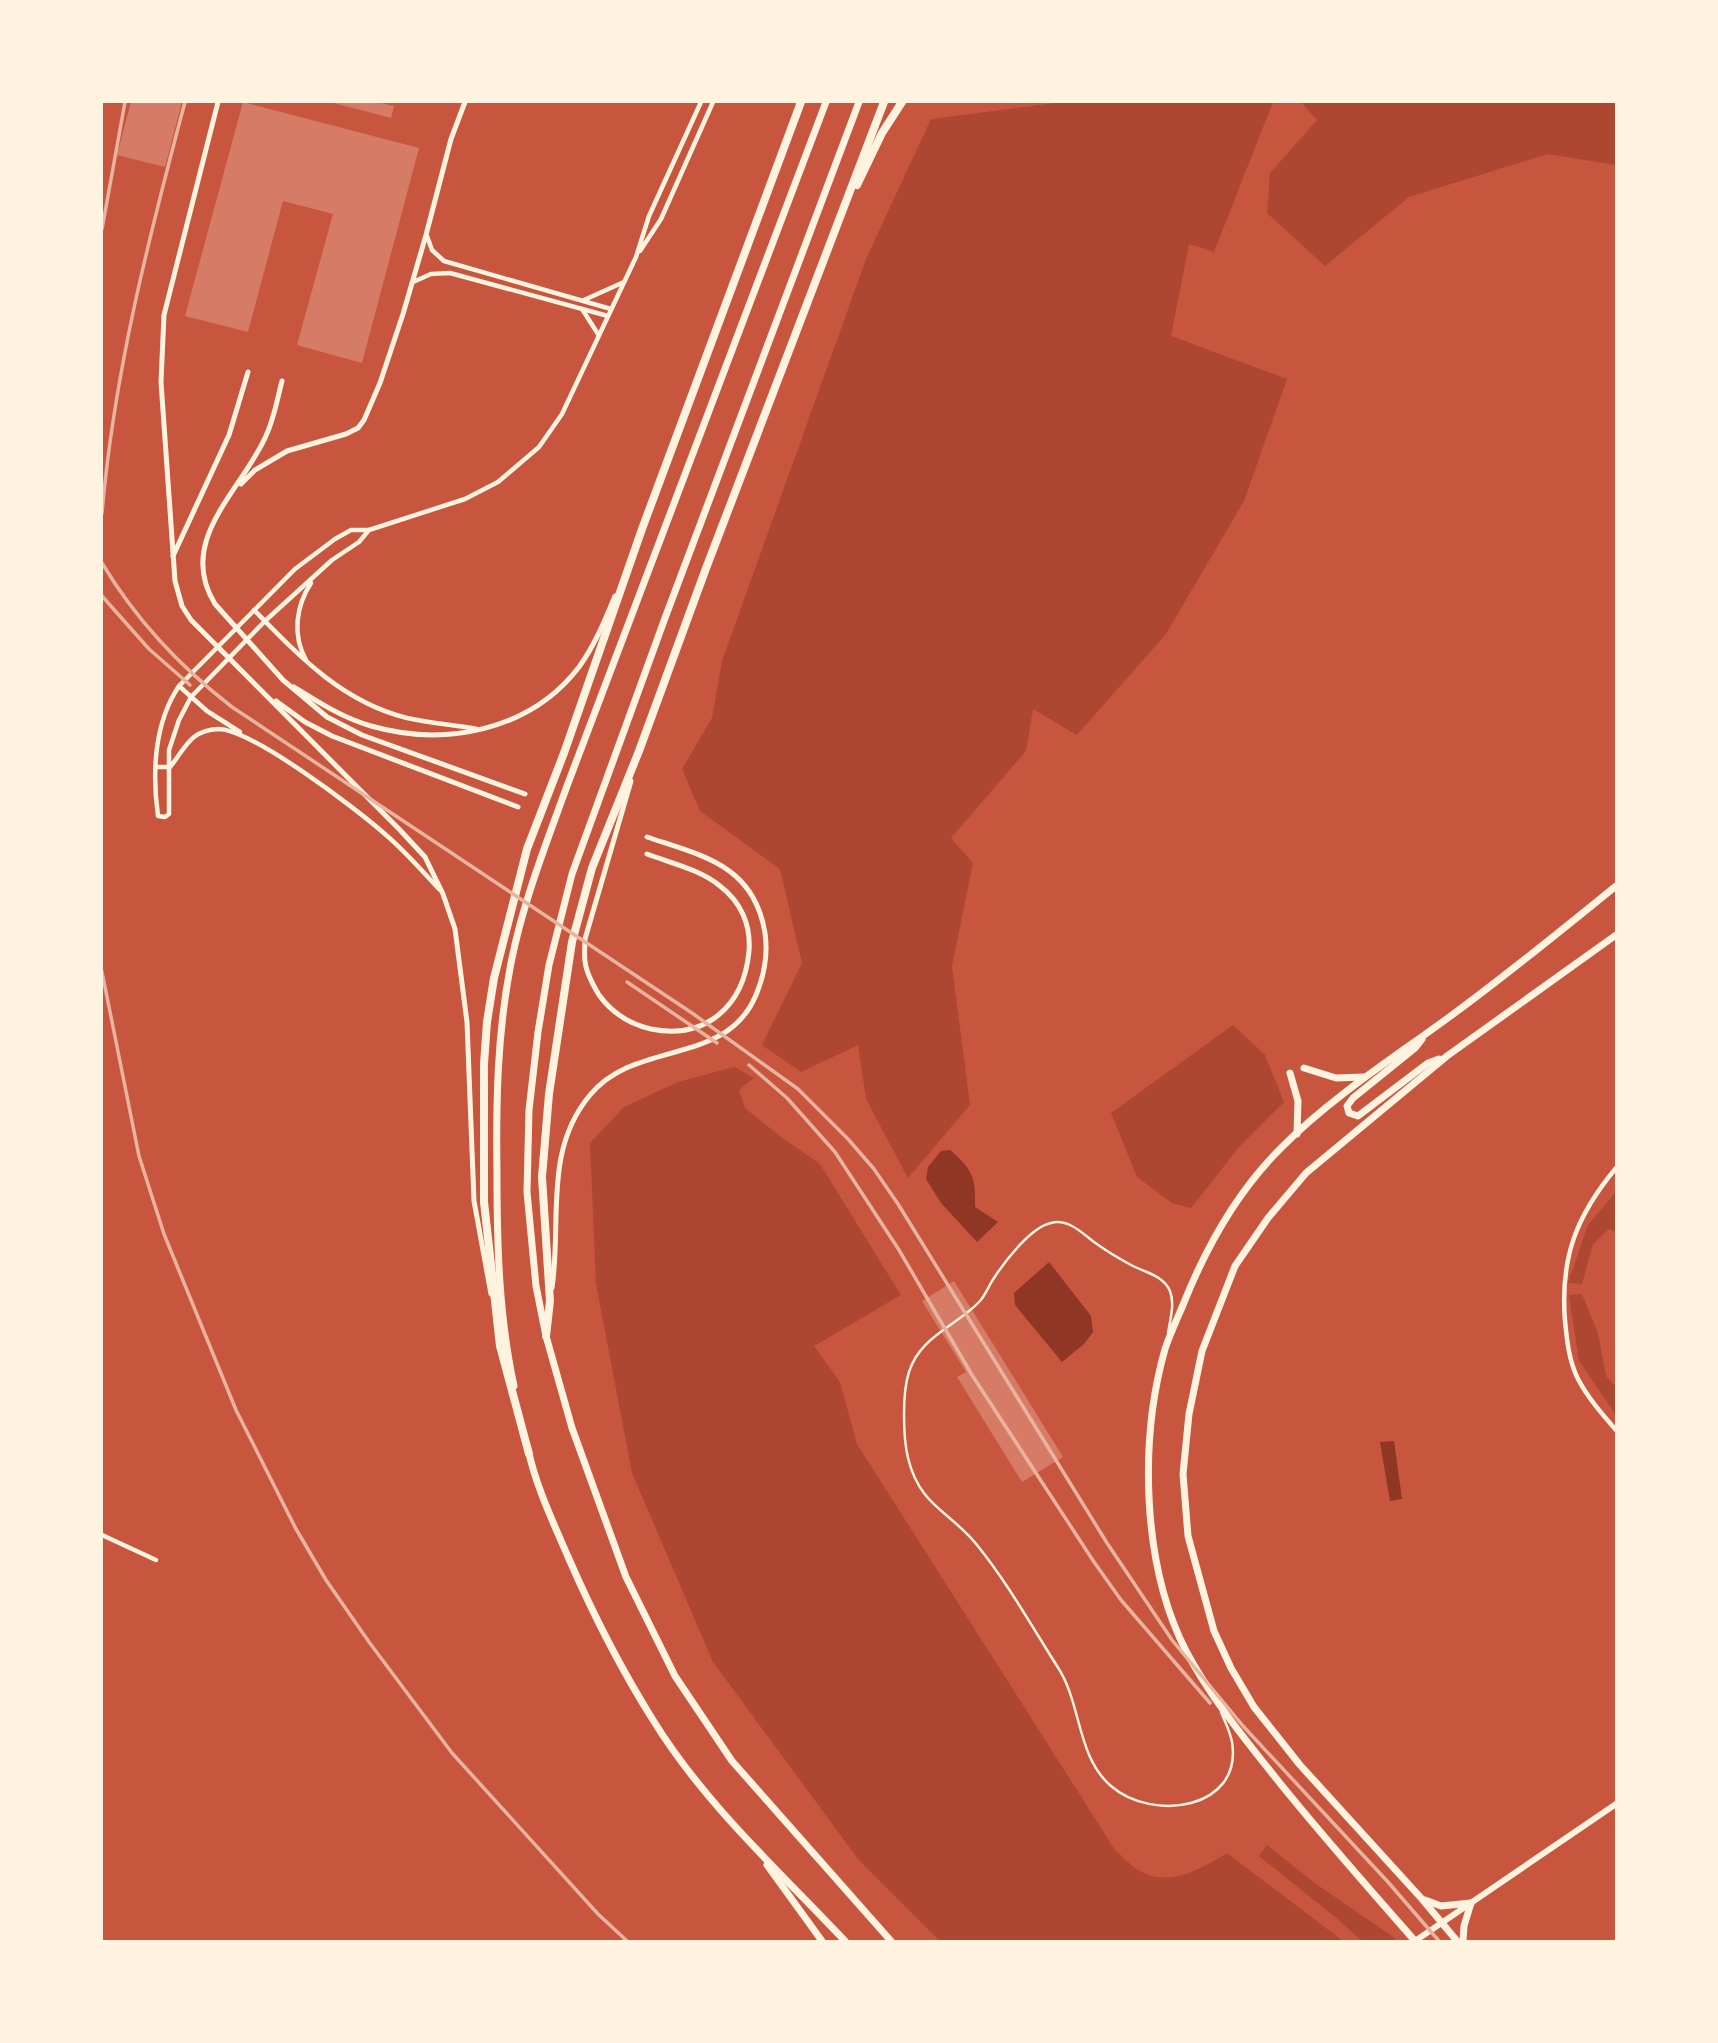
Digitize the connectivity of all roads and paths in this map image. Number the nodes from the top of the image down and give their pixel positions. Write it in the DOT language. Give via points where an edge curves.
graph roads {
  1 [pos="218,102"];
  2 [pos="465,102"];
  3 [pos="701,102"];
  4 [pos="713,102"];
  5 [pos="796,102"];
  6 [pos="801,102"];
  7 [pos="826,102"];
  8 [pos="859,102"];
  9 [pos="884,102"];
  10 [pos="902,102"];
  11 [pos="790,127"];
  12 [pos="426,235"];
  13 [pos="834,235"];
  14 [pos="636,257"];
  15 [pos="412,282"];
  16 [pos="624,282"];
  17 [pos="583,300"];
  18 [pos="582,308"];
  19 [pos="611,309"];
  20 [pos="608,316"];
  21 [pos="599,334"];
  22 [pos="248,372"];
  23 [pos="282,381"];
  24 [pos="226,503"];
  25 [pos="642,529"];
  26 [pos="369,530"];
  27 [pos="172,558"];
  28 [pos="316,576"];
  29 [pos="254,610"];
  30 [pos="265,621"];
  31 [pos="312,668"];
  32 [pos="283,680"];
  33 [pos="179,686"];
  34 [pos="263,691"];
  35 [pos="191,697"];
  36 [pos="485,730"];
  37 [pos="253,740"];
  38 [pos="639,751"];
  39 [pos="156,767"];
  40 [pos="168,768"];
  41 [pos="524,794"];
  42 [pos="518,807"];
  43 [pos="647,837"];
  44 [pos="647,854"];
  45 [pos="1616,886"];
  46 [pos="443,894"];
  47 [pos="1616,935"];
  48 [pos="1424,1035"];
  49 [pos="1447,1056"];
  50 [pos="1304,1068"];
  51 [pos="1290,1073"];
  52 [pos="1365,1077"];
  53 [pos="1297,1133"];
  54 [pos="1616,1168"];
  55 [pos="550,1301"];
  56 [pos="546,1336"];
  57 [pos="500,1346"];
  58 [pos="1166,1347"];
  59 [pos="1616,1430"];
  60 [pos="529,1454"];
  61 [pos="102,1535"];
  62 [pos="156,1560"];
  63 [pos="1217,1704"];
  64 [pos="1616,1804"];
  65 [pos="750,1842"];
  66 [pos="1422,1899"];
  67 [pos="1471,1903"];
  68 [pos="1443,1923"];
  69 [pos="822,1941"];
  70 [pos="845,1941"];
  71 [pos="891,1941"];
  72 [pos="1415,1941"];
  73 [pos="1457,1941"];
  74 [pos="1463,1941"];
  1 -- 27 [label="street" via="164,315 161,382"];
  2 -- 12 [label="street"];
  3 -- 14 [label="street" via="649,216"];
  4 -- 14 [label="street" via="661,219"];
  5 -- 11 [label="highway"];
  6 -- 11 [label="highway"];
  7 -- 60 [label="main road" via="534,876 511,962 499,1033 496,1236 513,1381"];
  8 -- 56 [label="main road" via="587,827 562,910 538,1032 527,1153 531,1242"];
  9 -- 13 [label="highway"];
  10 -- 13 [label="highway" via="882,133"];
  11 -- 25 [label="highway"];
  12 -- 15 [label="street"];
  12 -- 17 [label="street" via="432,250 444,261"];
  13 -- 38 [label="highway"];
  14 -- 16 [label="street"];
  15 -- 18 [label="street" via="450,273"];
  15 -- 24 [label="street" via="364,421 358,428 270,460"];
  16 -- 17 [label="street"];
  16 -- 19 [label="street"];
  17 -- 19 [label="street"];
  18 -- 20 [label="street"];
  18 -- 21 [label="street"];
  19 -- 20 [label="street"];
  20 -- 21 [label="street"];
  21 -- 26 [label="street" via="562,414 539,447 515,469 465,499"];
  22 -- 27 [label="street" via="229,435"];
  23 -- 24 [label="street" via="265,439"];
  24 -- 32 [label="street" via="211,525 202,555 206,590"];
  25 -- 36 [label="street" via="600,633 579,667 547,699"];
  25 -- 57 [label="highway" via="527,849 486,1022 484,1202"];
  26 -- 28 [label="street"];
  26 -- 29 [label="street" via="351,530 325,546"];
  27 -- 34 [label="street" via="182,606 191,620"];
  28 -- 30 [label="street"];
  28 -- 31 [label="street" via="304,594 297,618 304,657"];
  29 -- 30 [label="street"];
  29 -- 33 [label="street"];
  30 -- 31 [label="street"];
  30 -- 35 [label="street"];
  31 -- 36 [label="street" via="346,693 382,710"];
  32 -- 36 [label="street" via="369,725 441,735"];
  32 -- 41 [label="street" via="347,728"];
  33 -- 35 [label="street"];
  33 -- 39 [label="street" via="159,732"];
  34 -- 42 [label="street" via="332,736"];
  34 -- 46 [label="street" via="425,858"];
  35 -- 37 [label="street"];
  35 -- 40 [label="street" via="173,734"];
  37 -- 40 [label="street" via="228,730 207,731 186,743"];
  37 -- 46 [label="street" via="387,835"];
  38 -- 44 [label="street" via="585,939 585,961 600,996 627,1021 657,1030 692,1029 716,1019 742,985 750,944 746,918 730,895 711,880"];
  38 -- 55 [label="highway" via="593,868 572,942 559,1020 542,1177"];
  39 -- 40 [label="street"];
  39 -- 40 [label="street" via="160,817 169,814"];
  43 -- 55 [label="street" via="719,863 746,884 755,898 765,935 762,982 749,1010 726,1034 618,1072 590,1094 579,1110 558,1166 556,1259"];
  45 -- 48 [label="main road"];
  46 -- 57 [label="street" via="456,929 462,968 474,1201"];
  47 -- 49 [label="main road"];
  48 -- 49 [label="main road" via="1415,1048 1353,1098 1346,1107 1349,1114 1358,1116 1428,1063"];
  48 -- 52 [label="main road"];
  49 -- 66 [label="main road" via="1306,1173 1236,1266 1202,1351 1183,1474 1188,1536 1214,1631 1231,1668 1254,1707 1300,1765"];
  50 -- 52 [label="main road" via="1336,1078"];
  51 -- 53 [label="main road" via="1298,1101"];
  52 -- 53 [label="main road"];
  53 -- 58 [label="main road" via="1244,1188 1214,1237"];
  54 -- 59 [label="street" via="1578,1227 1565,1263 1563,1289 1569,1356 1577,1378"];
  55 -- 56 [label="highway"];
  56 -- 71 [label="main road" via="572,1427 626,1577 675,1676 732,1761"];
  57 -- 60 [label="highway"];
  58 -- 63 [label="main road" via="1148,1463 1157,1564 1185,1649"];
  58 -- 63 [label="lane" via="1172,1301 1162,1279 1129,1264 1073,1226 1053,1222 1041,1227 1007,1259 980,1300 929,1340 917,1356 906,1387 908,1456 927,1499 975,1542 1068,1682 1090,1761 1111,1786 1156,1807 1189,1804 1221,1787 1233,1744"];
  60 -- 65 [label="main road" via="588,1601 653,1721"];
  61 -- 62 [label="street"];
  63 -- 72 [label="main road" via="1311,1823"];
  64 -- 67 [label="main road"];
  65 -- 69 [label="main road"];
  65 -- 70 [label="main road"];
  66 -- 67 [label="main road" via="1441,1906"];
  66 -- 68 [label="main road"];
  67 -- 68 [label="main road"];
  67 -- 74 [label="main road"];
  68 -- 72 [label="main road"];
  68 -- 73 [label="main road"];
}
